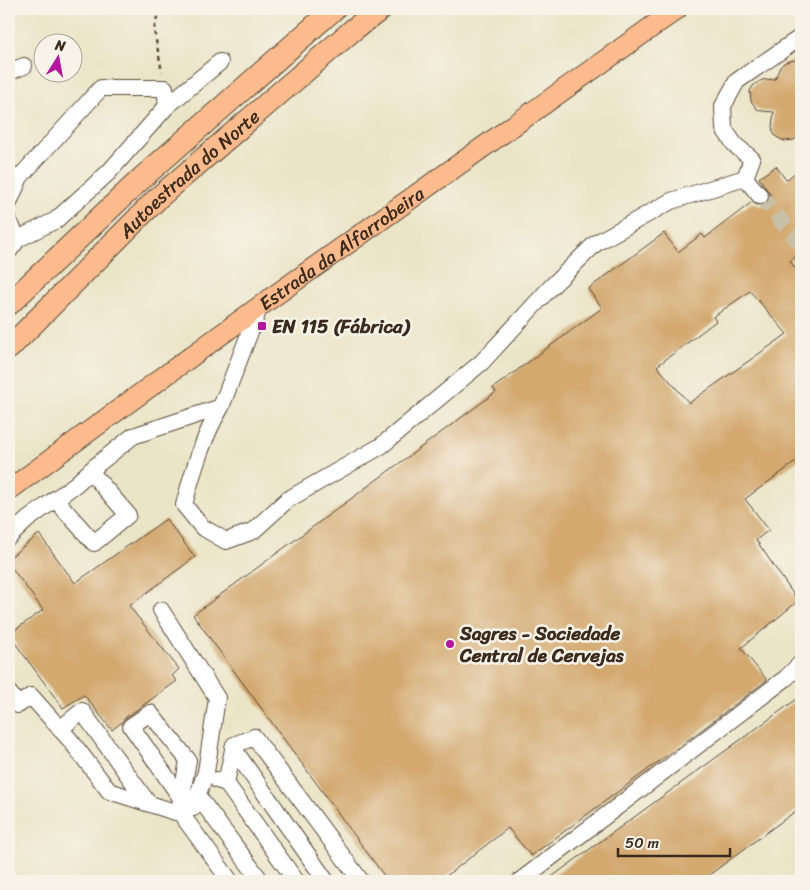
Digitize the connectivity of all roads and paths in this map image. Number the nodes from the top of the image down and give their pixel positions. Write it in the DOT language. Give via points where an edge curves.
graph roads {
  1 [pos="158,9"];
  2 [pos="334,9"];
  3 [pos="380,9"];
  4 [pos="677,9"];
  5 [pos="801,37"];
  6 [pos="220,62"];
  7 [pos="24,66"];
  8 [pos="9,72"];
  9 [pos="165,88"];
  10 [pos="167,106"];
  11 [pos="745,178"];
  12 [pos="760,196"];
  13 [pos="9,202"];
  14 [pos="9,221"];
  15 [pos="14,245"];
  16 [pos="9,304"];
  17 [pos="260,306"];
  18 [pos="9,348"];
  19 [pos="221,406"];
  20 [pos="90,471"];
  21 [pos="9,490"];
  22 [pos="55,499"];
  23 [pos="9,537"];
  24 [pos="161,610"];
  25 [pos="801,663"];
  26 [pos="9,693"];
  27 [pos="60,729"];
  28 [pos="233,748"];
  29 [pos="204,776"];
  30 [pos="226,783"];
  31 [pos="186,801"];
  32 [pos="148,804"];
  33 [pos="230,881"];
  34 [pos="262,881"];
  35 [pos="296,881"];
  36 [pos="326,881"];
  37 [pos="361,881"];
  38 [pos="520,881"];
  1 -- 9 [label="path" via="154,30"];
  2 -- 16 [label="highway, Autoestrada do Norte" via="142,178"];
  3 -- 18 [label="highway, Autoestrada do Norte" via="158,198"];
  4 -- 17 [label="main road, Estrada da Alfarrobeira"];
  5 -- 11 [label="street" via="737,81 722,106 724,129 735,145 752,159"];
  6 -- 10 [label="street"];
  7 -- 8 [label="street"];
  9 -- 10 [label="street"];
  9 -- 13 [label="street" via="101,88 20,177"];
  10 -- 15 [label="street" via="109,172 56,220"];
  11 -- 12 [label="street"];
  11 -- 19 [label="street" via="671,200 596,243 482,362 381,446 287,500 254,531 226,541 202,527 184,505 190,480"];
  14 -- 15 [label="street"];
  17 -- 19 [label="street"];
  17 -- 21 [label="main road, Estrada da Alfarrobeira"];
  19 -- 20 [label="street" via="133,436"];
  20 -- 22 [label="street"];
  20 -- 22 [label="street" via="128,515 94,543"];
  22 -- 23 [label="street"];
  24 -- 29 [label="street" via="217,698"];
  25 -- 38 [label="street" via="786,678"];
  26 -- 27 [label="street" via="18,705 31,696"];
  27 -- 32 [label="street" via="109,791"];
  27 -- 32 [label="street" via="82,711"];
  28 -- 30 [label="street"];
  28 -- 36 [label="street"];
  28 -- 37 [label="street" via="254,737"];
  29 -- 30 [label="street"];
  29 -- 31 [label="street"];
  30 -- 35 [label="street"];
  31 -- 31 [label="street" via="132,726 150,713 188,760"];
  31 -- 32 [label="street" via="175,812"];
  31 -- 33 [label="street"];
  31 -- 34 [label="street"];
}
